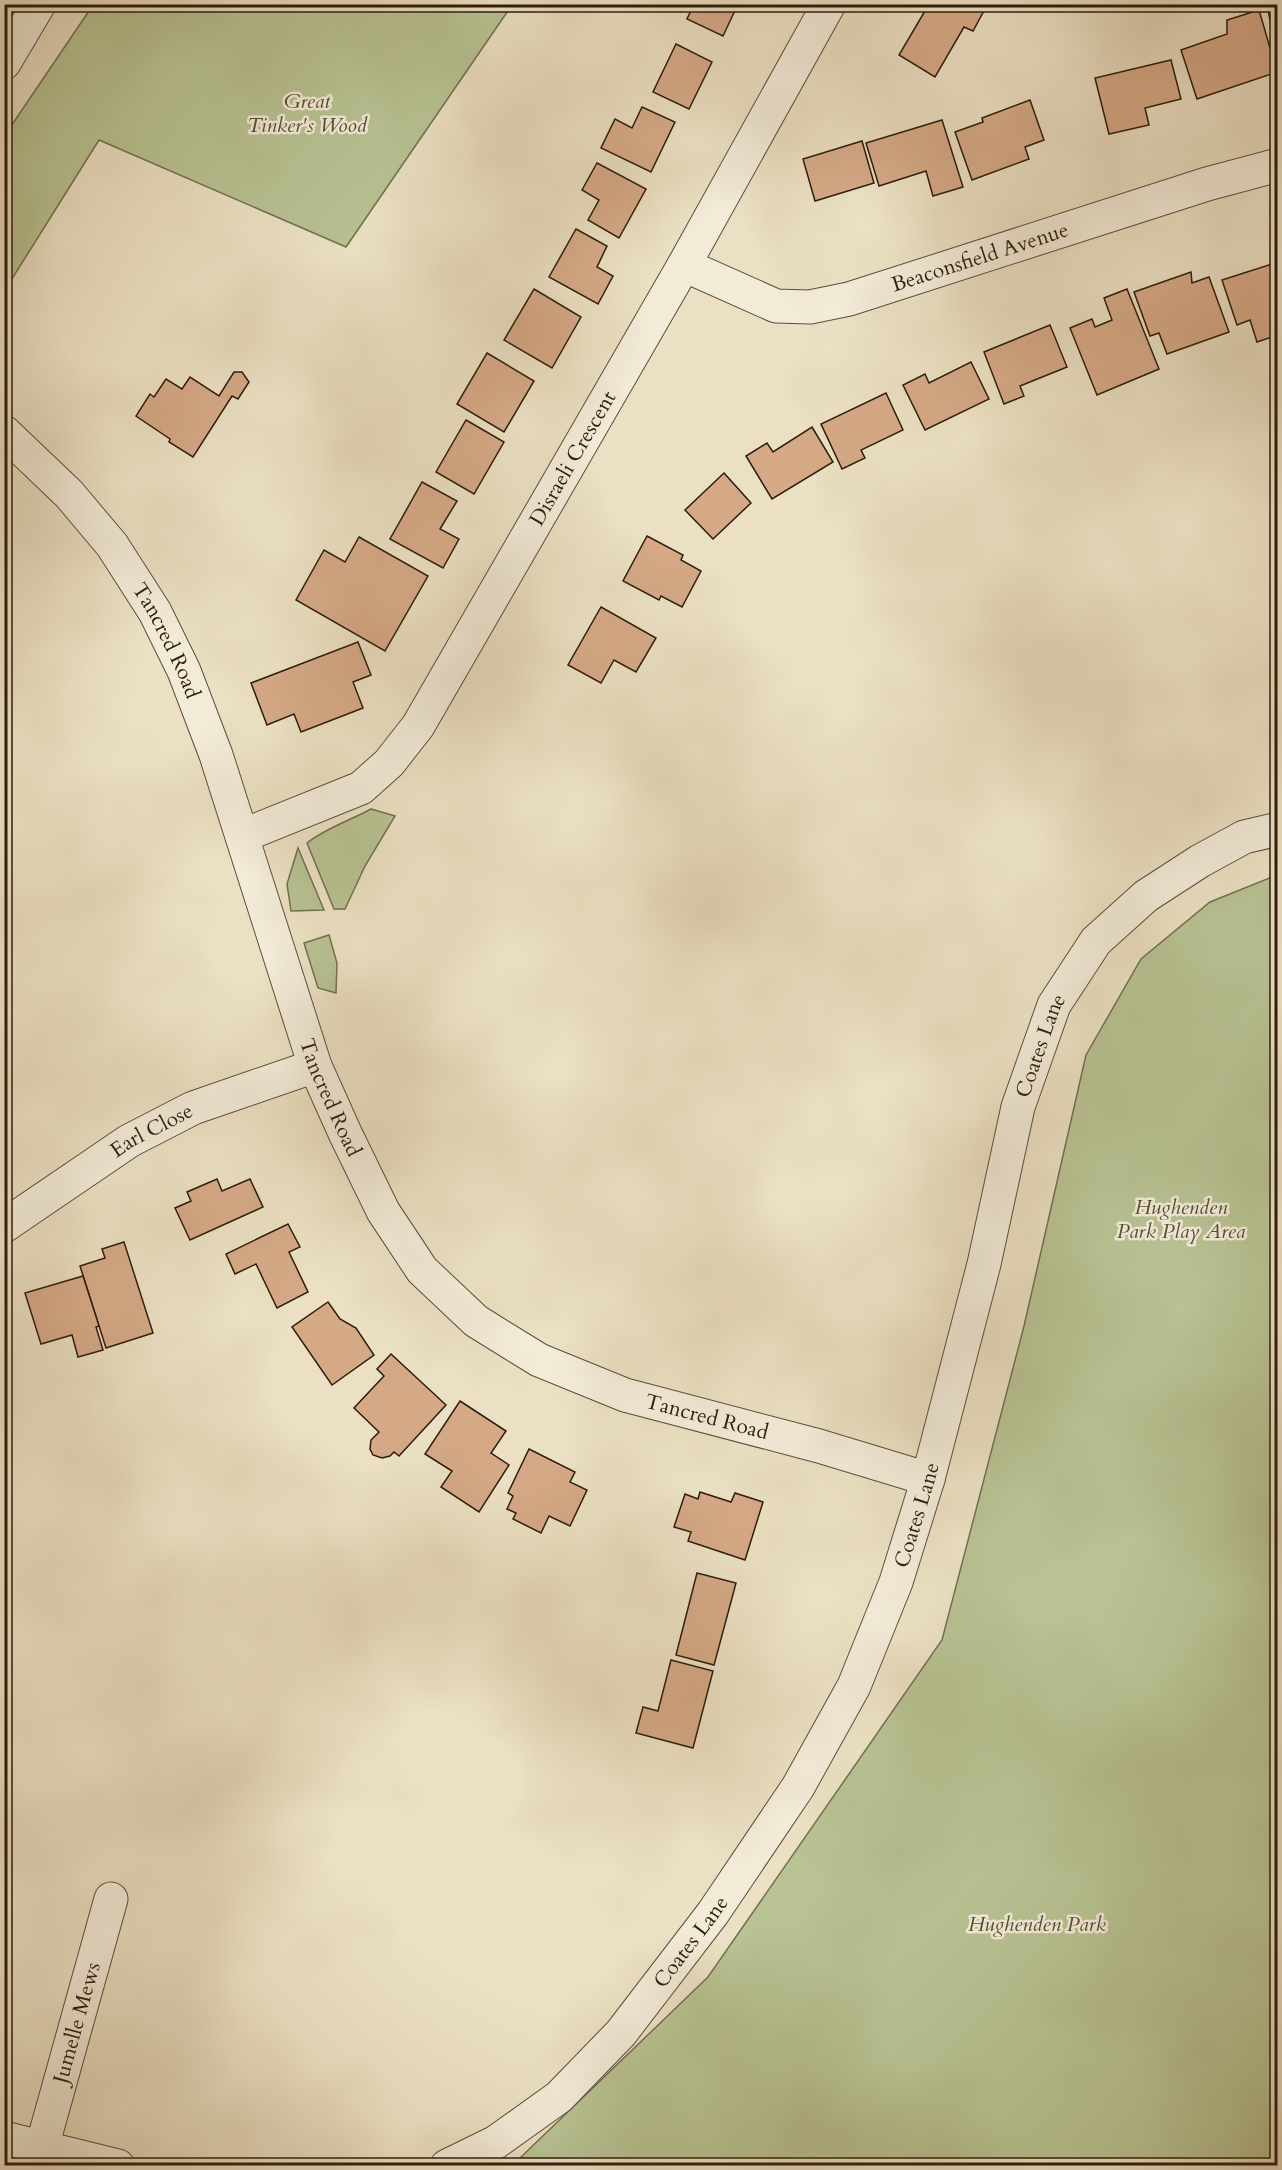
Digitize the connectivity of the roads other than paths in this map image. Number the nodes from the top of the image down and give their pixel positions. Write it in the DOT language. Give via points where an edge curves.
graph roads {
  1 [pos="39,4"];
  2 [pos="829,4"];
  3 [pos="4,63"];
  4 [pos="1278,165"];
  5 [pos="684,265"];
  6 [pos="4,432"];
  7 [pos="1278,829"];
  8 [pos="242,836"];
  9 [pos="315,1066"];
  10 [pos="4,1226"];
  11 [pos="928,1479"];
  12 [pos="111,1899"];
  13 [pos="4,2138"];
  14 [pos="42,2147"];
  15 [pos="118,2166"];
  16 [pos="447,2166"];
  1 -- 3 [label="street"];
  2 -- 5 [label="street, Disraeli Crescent"];
  4 -- 5 [label="street, Beaconsfield Avenue" via="1207,184 849,299 810,307 776,306"];
  5 -- 8 [label="street, Disraeli Crescent" via="418,726 389,764 361,788"];
  6 -- 8 [label="street, Tancred Road" via="69,494 112,545 155,612 188,682"];
  7 -- 11 [label="street, Coates Lane" via="1244,837 1146,896 1096,941 1054,1005 1018,1107 984,1264"];
  8 -- 9 [label="street, Tancred Road"];
  9 -- 10 [label="street, Earl Close" via="182,1113 129,1141"];
  9 -- 11 [label="street, Tancred Road" via="383,1211 422,1270 476,1321 539,1360 625,1395"];
  11 -- 16 [label="street, Coates Lane" via="896,1582 854,1686 798,1787 713,1913 621,2033 559,2097 496,2142"];
  12 -- 14 [label="street, Jumelle Mews"];
  13 -- 14 [label="street"];
  14 -- 15 [label="street"];
}
